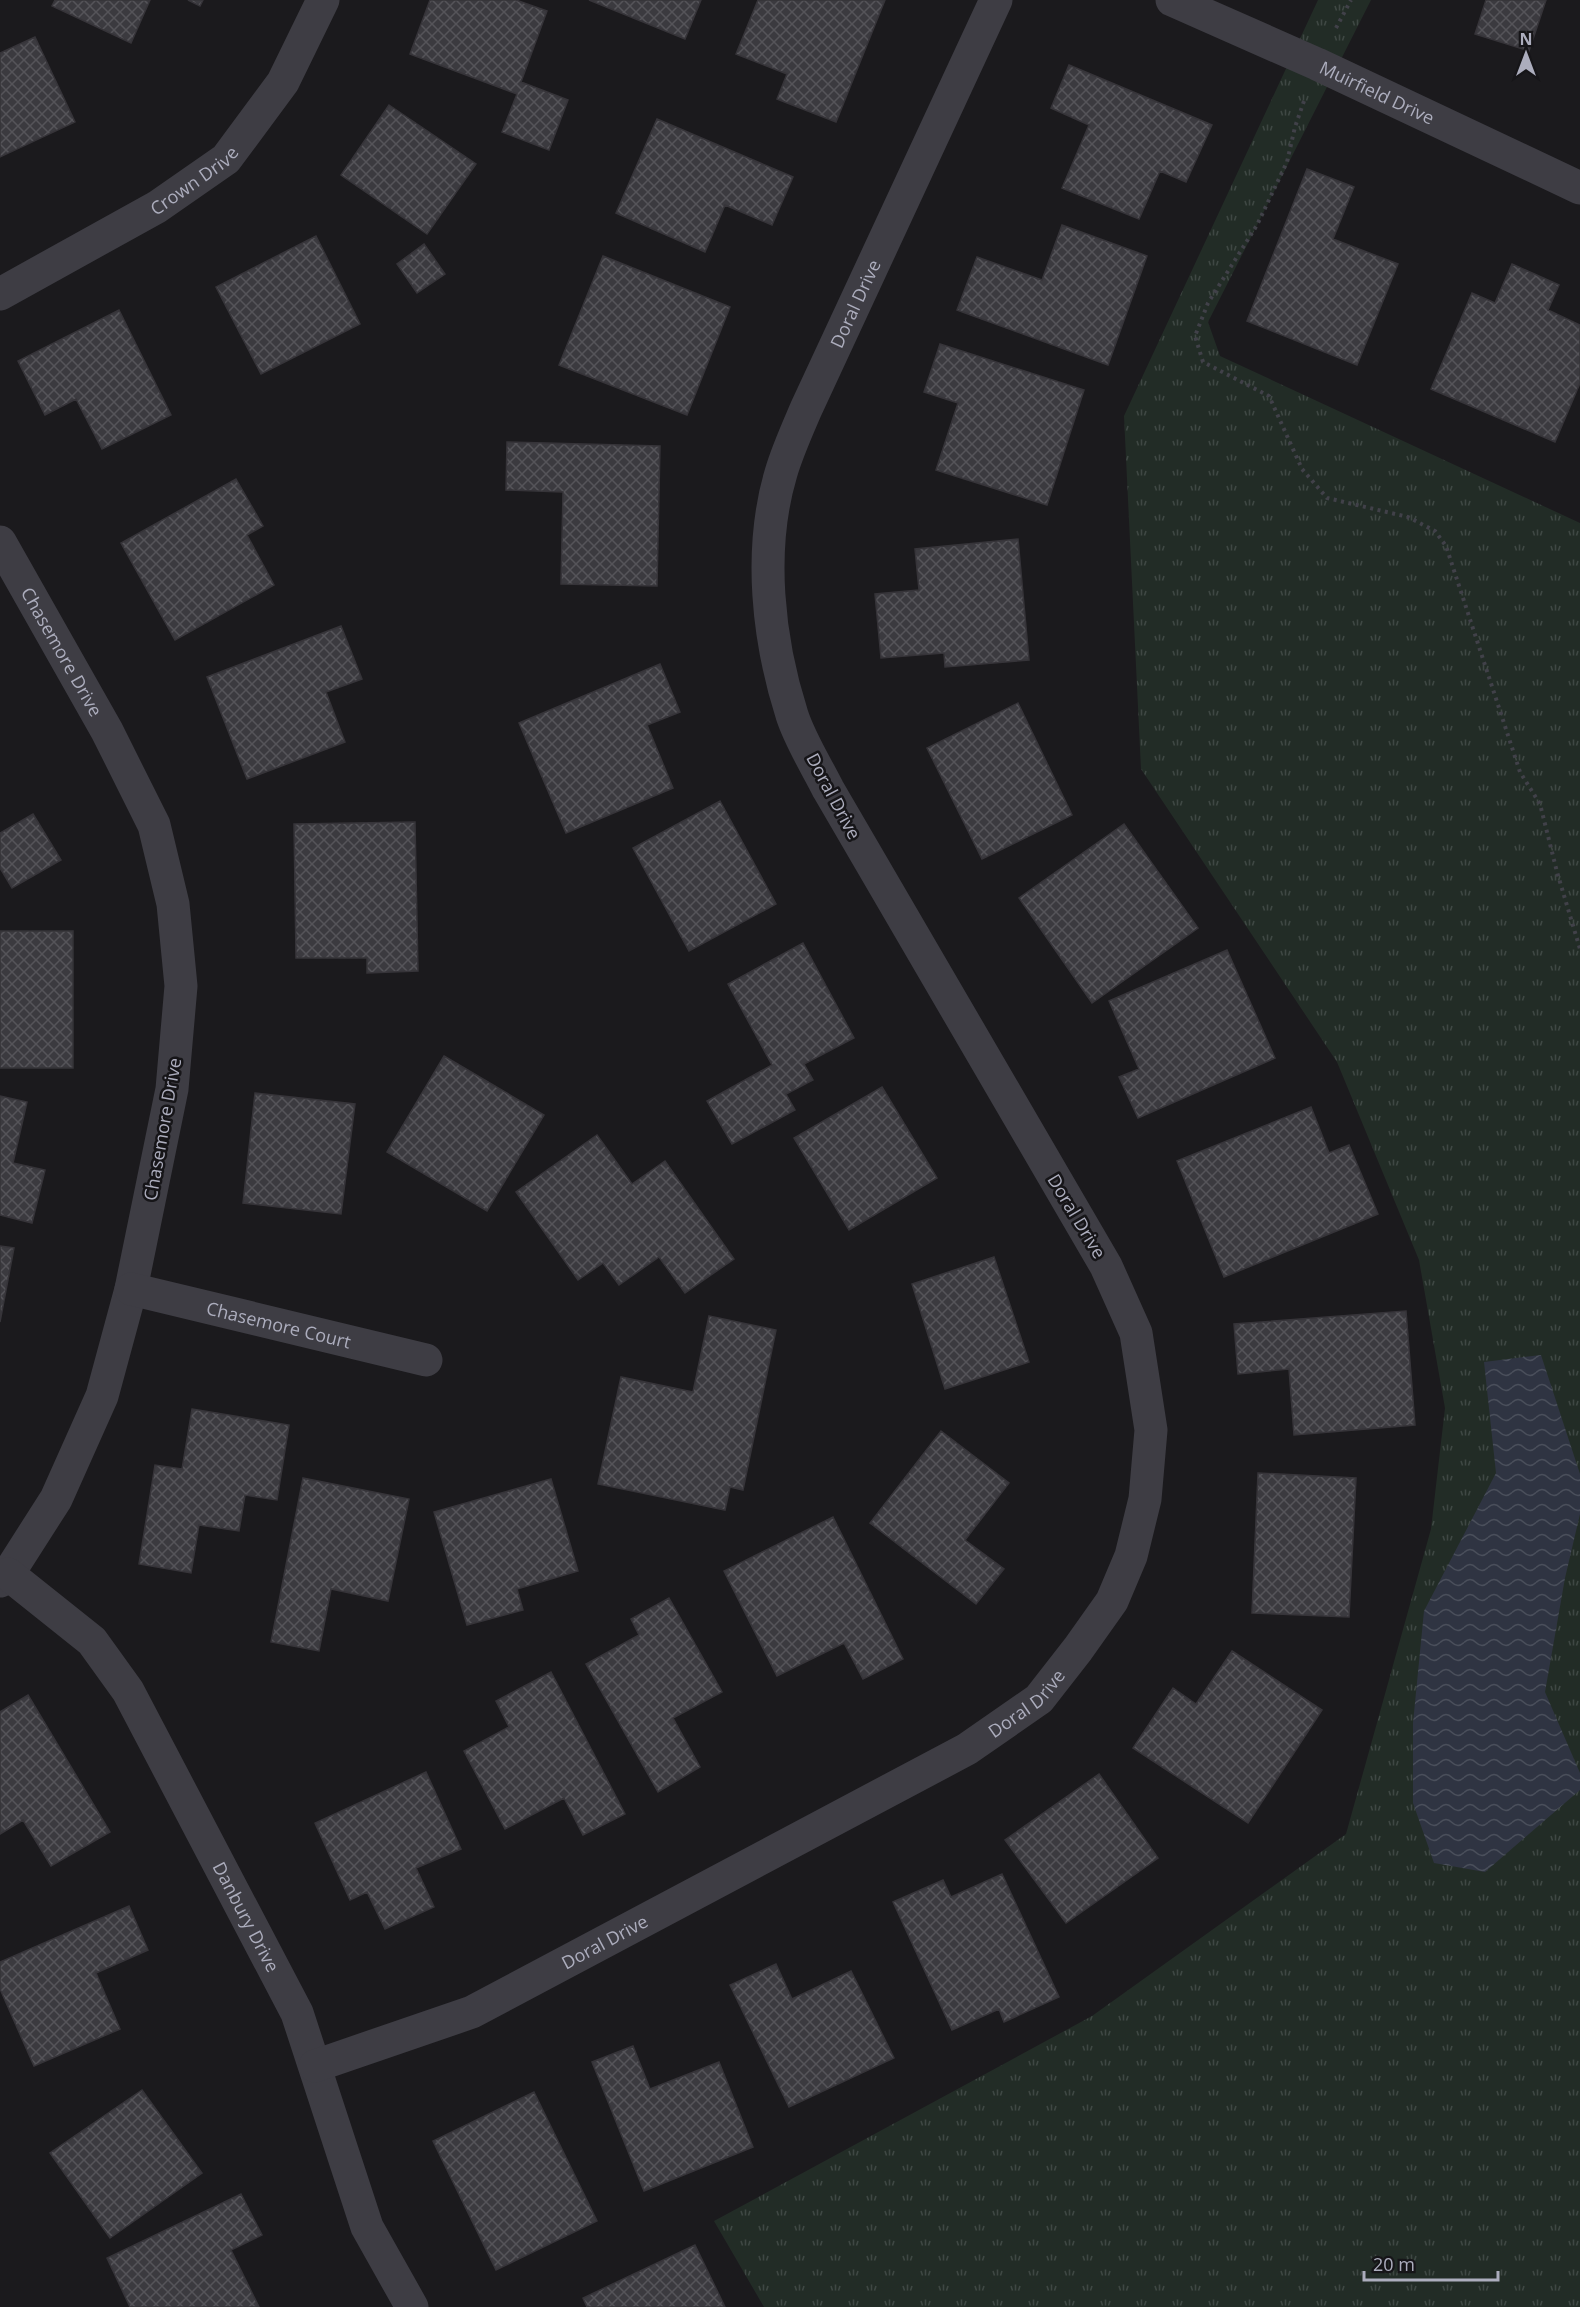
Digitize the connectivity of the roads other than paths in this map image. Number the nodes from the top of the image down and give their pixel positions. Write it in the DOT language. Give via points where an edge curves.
graph roads {
  1 [pos="323,0"];
  2 [pos="996,0"];
  3 [pos="1172,0"];
  4 [pos="1580,188"];
  5 [pos="0,294"];
  6 [pos="0,542"];
  7 [pos="131,1289"];
  8 [pos="426,1360"];
  9 [pos="4,1578"];
  10 [pos="315,2066"];
  11 [pos="412,2307"];
  1 -- 5 [label="street, Crown Drive" via="283,82 226,159 157,207"];
  2 -- 10 [label="street, Doral Drive" via="806,410 781,474 769,535 767,597 777,660 792,717 828,789 1106,1266 1136,1333 1151,1430 1144,1498 1131,1556 1112,1601 1039,1699 967,1749 472,2012"];
  3 -- 4 [label="street, Muirfield Drive"];
  6 -- 7 [label="street, Chasemore Drive" via="107,731 154,825 173,904 181,986 172,1089"];
  7 -- 8 [label="street, Chasemore Court"];
  7 -- 9 [label="street, Chasemore Drive" via="102,1396 56,1499"];
  9 -- 10 [label="street, Danbury Drive" via="92,1641 128,1691 297,2013"];
  10 -- 11 [label="street, Danbury Drive" via="367,2227"];
}
